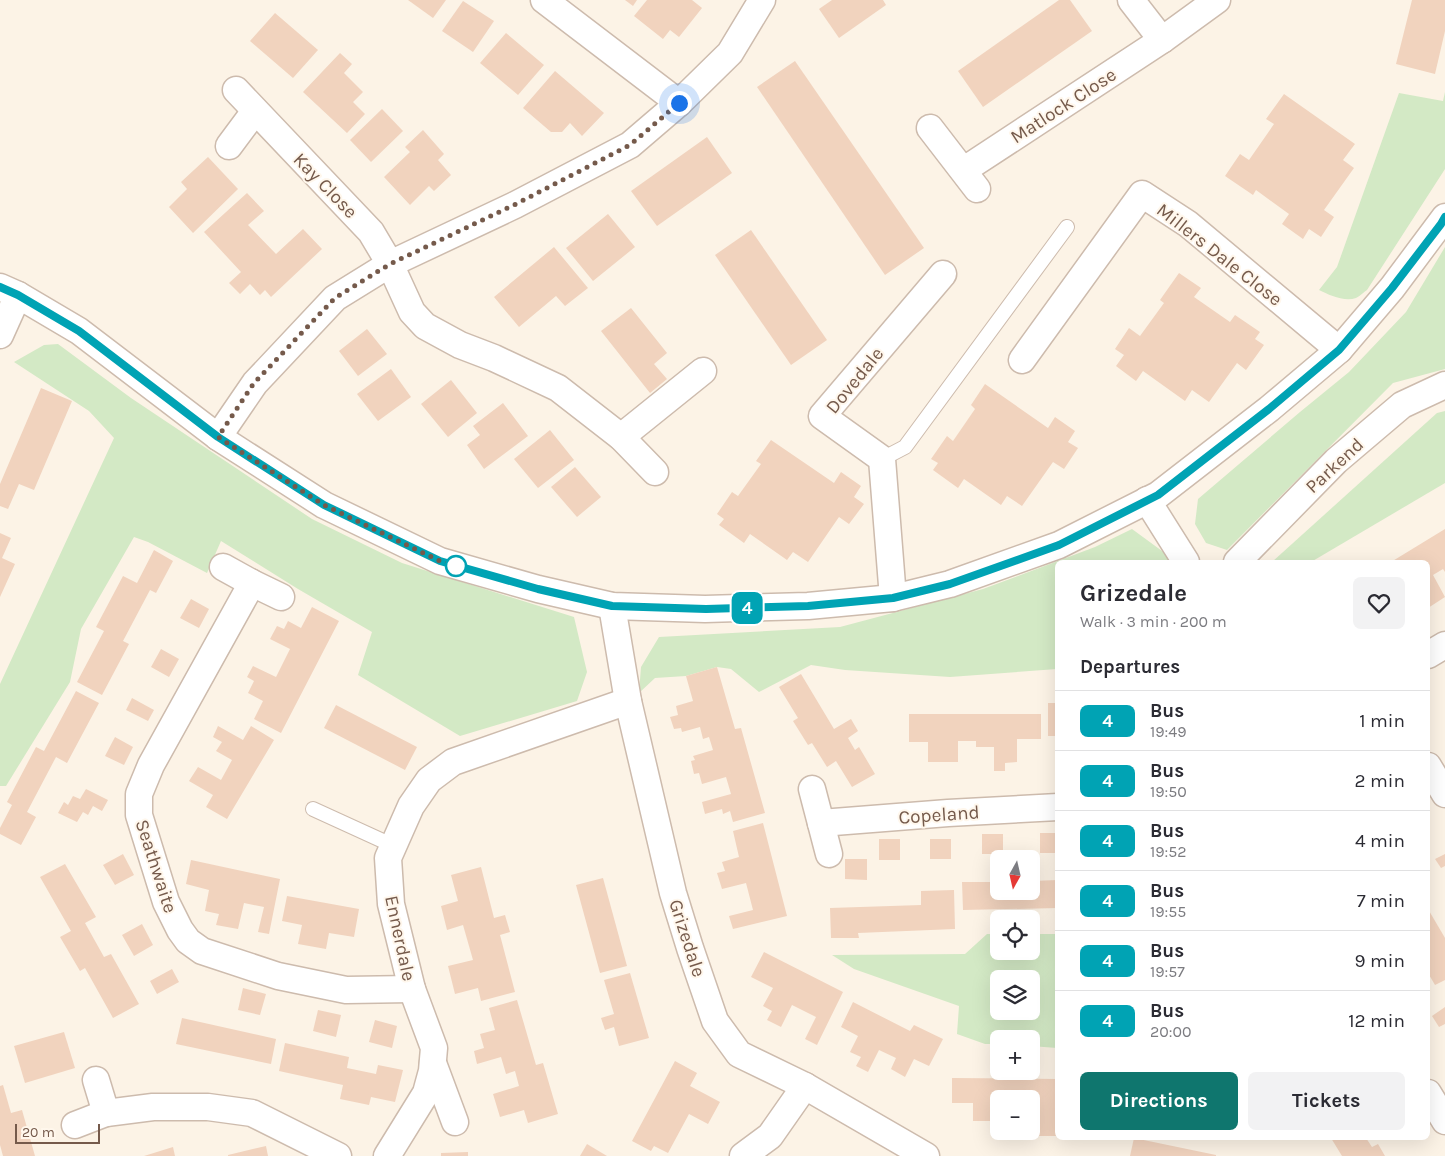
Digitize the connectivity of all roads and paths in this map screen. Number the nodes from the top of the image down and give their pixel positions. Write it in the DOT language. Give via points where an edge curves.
graph roads {
  1 [pos="544,0"];
  2 [pos="762,0"];
  3 [pos="1131,0"];
  4 [pos="1218,0"];
  5 [pos="1162,40"];
  6 [pos="236,90"];
  7 [pos="679,103"];
  8 [pos="255,111"];
  9 [pos="930,128"];
  10 [pos="228,146"];
  11 [pos="1445,217"];
  12 [pos="1067,227"];
  13 [pos="390,264"];
  14 [pos="943,274"];
  15 [pos="9,291"];
  16 [pos="0,335"];
  17 [pos="1339,350"];
  18 [pos="1022,360"];
  19 [pos="702,371"];
  20 [pos="1445,385"];
  21 [pos="218,437"];
  22 [pos="621,438"];
  23 [pos="882,459"];
  24 [pos="655,472"];
  25 [pos="1147,500"];
  26 [pos="1185,560"];
  27 [pos="1239,560"];
  28 [pos="223,567"];
  29 [pos="252,583"];
  30 [pos="281,597"];
  31 [pos="893,598"];
  32 [pos="612,606"];
  33 [pos="1445,645"];
  34 [pos="1430,654"];
  35 [pos="628,701"];
  36 [pos="1430,769"];
  37 [pos="812,789"];
  38 [pos="1445,794"];
  39 [pos="1055,807"];
  40 [pos="314,809"];
  41 [pos="821,823"];
  42 [pos="394,846"];
  43 [pos="829,854"];
  44 [pos="412,989"];
  45 [pos="433,1063"];
  46 [pos="96,1080"];
  47 [pos="805,1086"];
  48 [pos="1430,1096"];
  49 [pos="106,1113"];
  50 [pos="1445,1121"];
  51 [pos="455,1122"];
  52 [pos="75,1125"];
  53 [pos="338,1156"];
  54 [pos="387,1156"];
  55 [pos="743,1156"];
  56 [pos="926,1156"];
  1 -- 7 [label="street"];
  2 -- 7 [label="street" via="730,53"];
  3 -- 5 [label="street"];
  4 -- 5 [label="street, Matlock Close"];
  5 -- 9 [label="street, Matlock Close" via="971,180"];
  6 -- 8 [label="street, Kay Close"];
  7 -- 13 [label="street" via="630,145"];
  8 -- 10 [label="street"];
  8 -- 13 [label="street, Kay Close" via="371,232"];
  11 -- 17 [label="street" via="1392,288"];
  12 -- 23 [label="lane" via="905,447"];
  13 -- 21 [label="street" via="335,298 254,383"];
  13 -- 22 [label="street, Kay Close" via="412,312 425,326 558,388"];
  14 -- 23 [label="street, Dovedale" via="822,416"];
  15 -- 16 [label="street"];
  15 -- 21 [label="street" via="79,331"];
  17 -- 18 [label="street, Millers Dale Close" via="1188,224 1142,194"];
  17 -- 25 [label="street" via="1269,409 1158,495"];
  19 -- 22 [label="street"];
  20 -- 27 [label="street, Parkend" via="1402,405 1336,461"];
  21 -- 32 [label="street" via="324,505 440,561"];
  22 -- 24 [label="street, Kay Close"];
  23 -- 31 [label="street"];
  25 -- 26 [label="street"];
  25 -- 31 [label="street" via="1059,545 950,584"];
  28 -- 29 [label="street"];
  29 -- 30 [label="street"];
  29 -- 44 [label="street, Seathwaite" via="151,765 139,794 139,815 166,902 188,941 202,951 278,976 346,990"];
  31 -- 32 [label="street" via="752,608"];
  32 -- 35 [label="street, Grizedale"];
  33 -- 34 [label="street"];
  35 -- 42 [label="street, Ennerdale" via="453,762 429,780 411,806"];
  35 -- 47 [label="street, Grizedale" via="673,893 715,1021 739,1054"];
  36 -- 38 [label="street"];
  37 -- 41 [label="street"];
  39 -- 41 [label="street, Copeland"];
  40 -- 42 [label="lane"];
  41 -- 43 [label="street"];
  42 -- 44 [label="street, Ennerdale" via="388,858 391,904"];
  44 -- 45 [label="street, Ennerdale" via="434,1048"];
  45 -- 51 [label="street"];
  45 -- 54 [label="street, Ennerdale" via="426,1093"];
  46 -- 49 [label="street"];
  47 -- 55 [label="street" via="770,1136"];
  47 -- 56 [label="street, Grizedale"];
  48 -- 50 [label="street"];
  49 -- 52 [label="street"];
  49 -- 53 [label="street" via="153,1106 208,1106 252,1113"];
}
